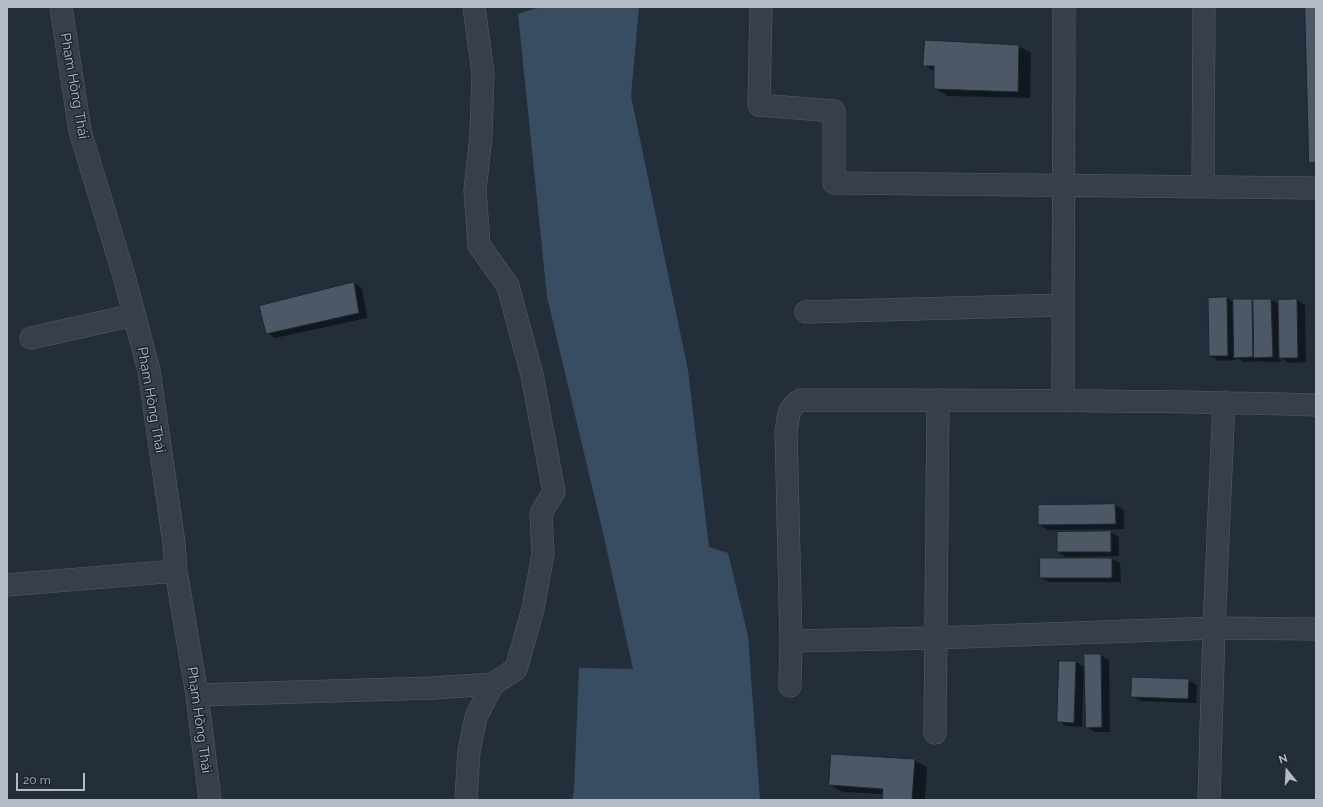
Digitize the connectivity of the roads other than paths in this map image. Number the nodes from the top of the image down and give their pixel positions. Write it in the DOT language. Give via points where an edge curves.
graph roads {
  1 [pos="61,7"];
  2 [pos="474,7"];
  3 [pos="761,7"];
  4 [pos="1064,7"];
  5 [pos="1204,7"];
  6 [pos="1064,185"];
  7 [pos="1203,187"];
  8 [pos="1316,188"];
  9 [pos="1063,305"];
  10 [pos="806,312"];
  11 [pos="134,315"];
  12 [pos="31,338"];
  13 [pos="938,400"];
  14 [pos="1063,401"];
  15 [pos="1224,402"];
  16 [pos="1316,405"];
  17 [pos="176,571"];
  18 [pos="7,586"];
  19 [pos="1214,628"];
  20 [pos="1316,629"];
  21 [pos="936,638"];
  22 [pos="791,641"];
  23 [pos="493,684"];
  24 [pos="790,686"];
  25 [pos="197,695"];
  26 [pos="936,733"];
  27 [pos="210,800"];
  28 [pos="466,800"];
  29 [pos="1209,800"];
  1 -- 11 [label="street, Phạm Hồng Thái" via="80,131"];
  2 -- 23 [label="street" via="483,73 481,136 475,190 479,245 508,286 532,375 554,492 541,514 543,554 533,609 516,669"];
  3 -- 6 [label="street" via="759,105 834,111 834,184"];
  4 -- 6 [label="street"];
  5 -- 7 [label="street"];
  6 -- 7 [label="street"];
  6 -- 9 [label="street"];
  7 -- 8 [label="street"];
  9 -- 10 [label="street"];
  9 -- 14 [label="street"];
  11 -- 12 [label="street"];
  11 -- 17 [label="street, Phạm Hồng Thái" via="149,371"];
  13 -- 14 [label="street"];
  13 -- 21 [label="street"];
  13 -- 22 [label="street" via="802,400 790,408 786,431"];
  14 -- 15 [label="street"];
  15 -- 16 [label="street"];
  15 -- 19 [label="street"];
  17 -- 18 [label="street"];
  17 -- 25 [label="street, Phạm Hồng Thái"];
  19 -- 20 [label="street"];
  19 -- 21 [label="street"];
  19 -- 29 [label="street"];
  21 -- 22 [label="street"];
  21 -- 26 [label="street"];
  22 -- 24 [label="street"];
  23 -- 25 [label="street"];
  23 -- 28 [label="street" via="476,717 469,751"];
  25 -- 27 [label="street, Phạm Hồng Thái"];
}
